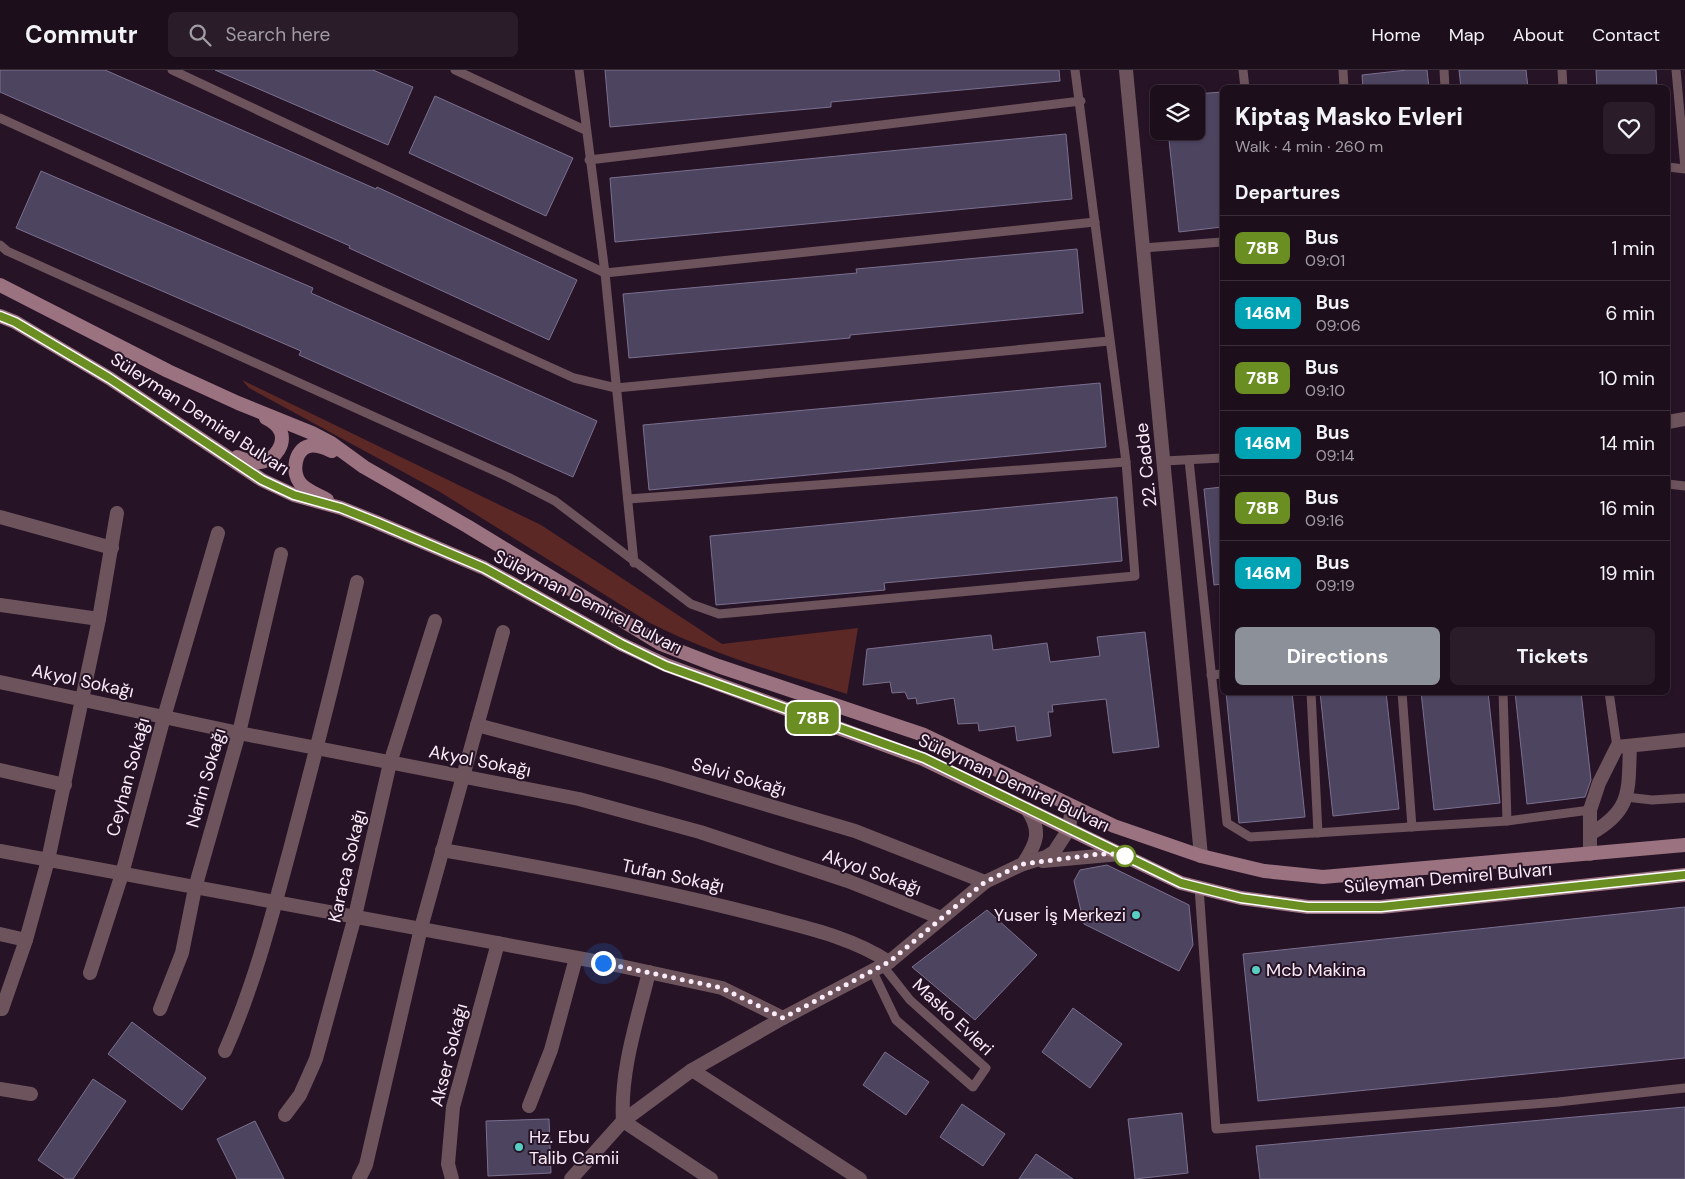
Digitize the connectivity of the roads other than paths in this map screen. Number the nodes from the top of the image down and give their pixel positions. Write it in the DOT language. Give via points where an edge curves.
graph roads {
  1 [pos="172,70"];
  2 [pos="455,70"];
  3 [pos="579,70"];
  4 [pos="1075,70"];
  5 [pos="1126,70"];
  6 [pos="1243,70"];
  7 [pos="1343,70"];
  8 [pos="1444,70"];
  9 [pos="1562,70"];
  10 [pos="1676,70"];
  11 [pos="1245,85"];
  12 [pos="1344,85"];
  13 [pos="1445,85"];
  14 [pos="1563,85"];
  15 [pos="1080,101"];
  16 [pos="0,118"];
  17 [pos="585,130"];
  18 [pos="589,160"];
  19 [pos="1670,167"];
  20 [pos="1685,168"];
  21 [pos="1094,222"];
  22 [pos="1220,242"];
  23 [pos="0,245"];
  24 [pos="1143,248"];
  25 [pos="605,273"];
  26 [pos="0,285"];
  27 [pos="2,319"];
  28 [pos="1109,341"];
  29 [pos="616,388"];
  30 [pos="242,404"];
  31 [pos="1685,419"];
  32 [pos="1670,422"];
  33 [pos="215,449"];
  34 [pos="1220,458"];
  35 [pos="1189,460"];
  36 [pos="1164,461"];
  37 [pos="1126,462"];
  38 [pos="364,467"];
  39 [pos="1670,484"];
  40 [pos="1685,486"];
  41 [pos="628,499"];
  42 [pos="341,508"];
  43 [pos="117,513"];
  44 [pos="0,517"];
  45 [pos="218,533"];
  46 [pos="112,548"];
  47 [pos="281,554"];
  48 [pos="634,563"];
  49 [pos="357,582"];
  50 [pos="0,605"];
  51 [pos="100,619"];
  52 [pos="435,622"];
  53 [pos="503,632"];
  54 [pos="1220,674"];
  55 [pos="1211,675"];
  56 [pos="0,682"];
  57 [pos="1311,695"];
  58 [pos="1402,695"];
  59 [pos="1503,695"];
  60 [pos="1610,695"];
  61 [pos="83,700"];
  62 [pos="164,717"];
  63 [pos="477,725"];
  64 [pos="239,733"];
  65 [pos="1685,740"];
  66 [pos="1624,747"];
  67 [pos="318,748"];
  68 [pos="390,763"];
  69 [pos="0,770"];
  70 [pos="462,777"];
  71 [pos="65,785"];
  72 [pos="1626,797"];
  73 [pos="1685,798"];
  74 [pos="1072,807"];
  75 [pos="1027,809"];
  76 [pos="1590,810"];
  77 [pos="1507,821"];
  78 [pos="1412,827"];
  79 [pos="1069,829"];
  80 [pos="1318,833"];
  81 [pos="1590,834"];
  82 [pos="1685,845"];
  83 [pos="0,850"];
  84 [pos="442,850"];
  85 [pos="1120,854"];
  86 [pos="1590,854"];
  87 [pos="1201,856"];
  88 [pos="48,860"];
  89 [pos="1023,864"];
  90 [pos="122,874"];
  91 [pos="1685,875"];
  92 [pos="985,882"];
  93 [pos="1199,887"];
  94 [pos="195,888"];
  95 [pos="276,902"];
  96 [pos="355,916"];
  97 [pos="941,918"];
  98 [pos="420,928"];
  99 [pos="0,934"];
  100 [pos="26,940"];
  101 [pos="498,943"];
  102 [pos="576,958"];
  103 [pos="882,967"];
  104 [pos="649,972"];
  105 [pos="90,973"];
  106 [pos="0,1009"];
  107 [pos="160,1009"];
  108 [pos="783,1018"];
  109 [pos="225,1051"];
  110 [pos="692,1070"];
  111 [pos="1685,1088"];
  112 [pos="0,1089"];
  113 [pos="31,1094"];
  114 [pos="529,1106"];
  115 [pos="285,1115"];
  116 [pos="623,1121"];
  117 [pos="858,1178"];
  118 [pos="359,1179"];
  119 [pos="452,1179"];
  120 [pos="571,1179"];
  121 [pos="711,1179"];
  1 -- 25 [label="lane"];
  2 -- 17 [label="lane"];
  3 -- 17 [label="lane"];
  4 -- 15 [label="lane"];
  5 -- 24 [label="street, 22. Cadde"];
  6 -- 11 [label="lane"];
  7 -- 12 [label="lane"];
  8 -- 13 [label="lane"];
  9 -- 14 [label="lane"];
  10 -- 20 [label="lane"];
  15 -- 18 [label="lane"];
  15 -- 21 [label="lane"];
  16 -- 29 [label="lane" via="574,378"];
  17 -- 18 [label="lane"];
  18 -- 25 [label="lane"];
  19 -- 20 [label="lane"];
  21 -- 25 [label="lane"];
  21 -- 28 [label="lane"];
  22 -- 24 [label="lane"];
  23 -- 48 [label="lane" via="7,251 508,477 555,501"];
  24 -- 36 [label="street, 22. Cadde"];
  25 -- 29 [label="lane"];
  26 -- 30 [label="main road, Süleyman Demirel Bulvarı" via="168,371"];
  27 -- 33 [label="main road, Süleyman Demirel Bulvarı" via="109,378"];
  28 -- 29 [label="lane"];
  28 -- 37 [label="lane"];
  29 -- 41 [label="lane"];
  30 -- 33 [label="main road" via="278,426 282,441 280,449 270,459 251,462"];
  30 -- 38 [label="main road, Süleyman Demirel Bulvarı" via="312,433"];
  31 -- 32 [label="street"];
  33 -- 42 [label="main road, Süleyman Demirel Bulvarı" via="262,480 294,495"];
  34 -- 35 [label="lane"];
  35 -- 36 [label="lane"];
  35 -- 55 [label="lane"];
  36 -- 87 [label="street, 22. Cadde"];
  37 -- 41 [label="lane"];
  37 -- 48 [label="lane" via="1135,576 719,614 691,604"];
  38 -- 42 [label="main road" via="315,445 300,451 295,461 300,483"];
  38 -- 74 [label="main road, Süleyman Demirel Bulvarı" via="661,644 924,735"];
  39 -- 40 [label="lane"];
  41 -- 48 [label="lane"];
  42 -- 75 [label="main road, Süleyman Demirel Bulvarı" via="484,568 641,655 924,758"];
  43 -- 46 [label="street"];
  44 -- 46 [label="street"];
  45 -- 62 [label="street, Ceyhan Sokağı"];
  46 -- 51 [label="street"];
  47 -- 64 [label="street, Narin Sokağı"];
  49 -- 67 [label="street"];
  50 -- 51 [label="street"];
  51 -- 61 [label="street"];
  52 -- 68 [label="street, Karaca Sokağı"];
  53 -- 63 [label="street"];
  54 -- 55 [label="lane"];
  55 -- 80 [label="lane" via="1227,824 1250,837"];
  56 -- 61 [label="street, Akyol Sokağı"];
  57 -- 80 [label="lane"];
  58 -- 78 [label="lane"];
  59 -- 77 [label="lane"];
  60 -- 66 [label="lane"];
  61 -- 62 [label="street, Akyol Sokağı"];
  61 -- 71 [label="street"];
  62 -- 64 [label="street, Akyol Sokağı"];
  62 -- 90 [label="street, Ceyhan Sokağı"];
  63 -- 70 [label="street"];
  63 -- 92 [label="street, Selvi Sokağı" via="659,773 855,831"];
  64 -- 67 [label="street, Akyol Sokağı"];
  64 -- 94 [label="street, Narin Sokağı"];
  65 -- 66 [label="street"];
  66 -- 72 [label="street" via="1629,788"];
  66 -- 76 [label="street" via="1599,783"];
  67 -- 68 [label="street, Akyol Sokağı"];
  67 -- 95 [label="street"];
  68 -- 70 [label="street, Akyol Sokağı"];
  68 -- 96 [label="street, Karaca Sokağı"];
  69 -- 71 [label="street"];
  70 -- 84 [label="street"];
  70 -- 97 [label="street, Akyol Sokağı" via="579,799 700,832 848,881"];
  71 -- 88 [label="street"];
  72 -- 73 [label="lane" via="1652,800"];
  72 -- 81 [label="street" via="1608,824"];
  74 -- 79 [label="street"];
  74 -- 87 [label="main road, Süleyman Demirel Bulvarı" via="1114,826"];
  75 -- 79 [label="main road, Süleyman Demirel Bulvarı"];
  75 -- 89 [label="street" via="1034,819 1036,836"];
  76 -- 77 [label="lane"];
  76 -- 81 [label="street"];
  77 -- 78 [label="lane"];
  78 -- 80 [label="lane"];
  79 -- 85 [label="main road, Süleyman Demirel Bulvarı"];
  79 -- 89 [label="street" via="1054,852"];
  81 -- 86 [label="street"];
  82 -- 86 [label="main road, Süleyman Demirel Bulvarı"];
  83 -- 88 [label="street"];
  84 -- 98 [label="street"];
  84 -- 103 [label="street, Tufan Sokağı" via="546,867 712,903 862,946"];
  85 -- 89 [label="street"];
  85 -- 93 [label="main road, Süleyman Demirel Bulvarı" via="1181,883"];
  86 -- 87 [label="main road, Süleyman Demirel Bulvarı" via="1323,877 1264,872"];
  88 -- 90 [label="street"];
  88 -- 100 [label="street"];
  89 -- 92 [label="street"];
  90 -- 94 [label="street"];
  90 -- 105 [label="street, Ceyhan Sokağı"];
  91 -- 93 [label="main road, Süleyman Demirel Bulvarı" via="1381,907 1308,907 1241,898"];
  92 -- 97 [label="street"];
  93 -- 111 [label="lane" via="1216,1129 1558,1102"];
  94 -- 95 [label="street"];
  94 -- 107 [label="street, Narin Sokağı" via="182,953"];
  95 -- 96 [label="street"];
  95 -- 109 [label="street" via="240,1016"];
  96 -- 98 [label="street"];
  96 -- 115 [label="street, Karaca Sokağı" via="316,1059 300,1095"];
  97 -- 103 [label="street"];
  98 -- 101 [label="street"];
  98 -- 118 [label="street" via="366,1165"];
  99 -- 100 [label="street"];
  100 -- 106 [label="street"];
  101 -- 102 [label="street"];
  101 -- 119 [label="street, Akser Sokağı" via="453,1107 448,1164"];
  102 -- 104 [label="street"];
  102 -- 114 [label="street" via="551,1050"];
  103 -- 103 [label="lane, Masko Evleri" via="896,1020 973,1087 986,1068 910,1000"];
  103 -- 108 [label="street"];
  104 -- 108 [label="street" via="722,988"];
  104 -- 116 [label="street" via="621,1099"];
  108 -- 110 [label="street"];
  110 -- 116 [label="street"];
  110 -- 117 [label="street"];
  112 -- 113 [label="street"];
  116 -- 120 [label="street"];
  116 -- 121 [label="street"];
}
